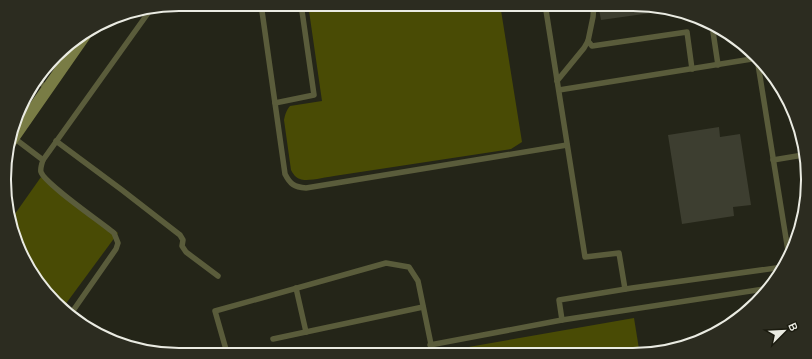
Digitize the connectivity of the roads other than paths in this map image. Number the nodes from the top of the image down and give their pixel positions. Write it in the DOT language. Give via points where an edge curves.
graph roads {
  1 [pos="262,11"];
  2 [pos="302,11"];
  3 [pos="546,11"];
  4 [pos="594,11"];
  5 [pos="147,14"];
  6 [pos="713,32"];
  7 [pos="588,41"];
  8 [pos="62,58"];
  9 [pos="751,59"];
  10 [pos="718,64"];
  11 [pos="758,67"];
  12 [pos="692,69"];
  13 [pos="557,81"];
  14 [pos="41,84"];
  15 [pos="48,88"];
  16 [pos="559,90"];
  17 [pos="275,103"];
  18 [pos="22,120"];
  19 [pos="56,141"];
  20 [pos="15,145"];
  21 [pos="567,145"];
  22 [pos="800,156"];
  23 [pos="42,160"];
  24 [pos="773,160"];
  25 [pos="787,246"];
  26 [pos="776,268"];
  27 [pos="218,276"];
  28 [pos="296,288"];
  29 [pos="625,289"];
  30 [pos="760,290"];
  31 [pos="423,307"];
  32 [pos="73,310"];
  33 [pos="562,320"];
  34 [pos="306,332"];
  35 [pos="273,340"];
  36 [pos="430,345"];
  37 [pos="226,348"];
  38 [pos="431,348"];
  1 -- 17 [label="lane"];
  2 -- 17 [label="lane" via="314,95"];
  3 -- 13 [label="lane"];
  4 -- 7 [label="lane"];
  5 -- 19 [label="lane"];
  6 -- 10 [label="lane"];
  7 -- 12 [label="lane" via="592,46 687,32"];
  7 -- 13 [label="lane"];
  8 -- 15 [label="main road"];
  9 -- 10 [label="lane"];
  10 -- 12 [label="lane"];
  11 -- 24 [label="lane"];
  12 -- 16 [label="lane"];
  13 -- 16 [label="lane"];
  14 -- 15 [label="lane"];
  15 -- 18 [label="main road"];
  16 -- 21 [label="lane"];
  17 -- 21 [label="lane" via="285,174 289,182 297,188"];
  19 -- 23 [label="lane"];
  19 -- 27 [label="lane" via="180,235 186,252"];
  20 -- 23 [label="lane"];
  21 -- 29 [label="lane" via="585,257 620,252"];
  22 -- 24 [label="lane"];
  23 -- 32 [label="lane" via="41,171 45,178 114,233 118,243"];
  24 -- 25 [label="lane"];
  26 -- 29 [label="lane"];
  28 -- 31 [label="lane" via="386,263 409,267 418,281"];
  28 -- 34 [label="lane"];
  28 -- 37 [label="lane" via="215,311"];
  29 -- 33 [label="lane" via="559,300"];
  30 -- 33 [label="lane"];
  31 -- 34 [label="lane"];
  31 -- 36 [label="lane"];
  33 -- 36 [label="lane"];
  34 -- 35 [label="lane"];
  36 -- 38 [label="lane"];
}
